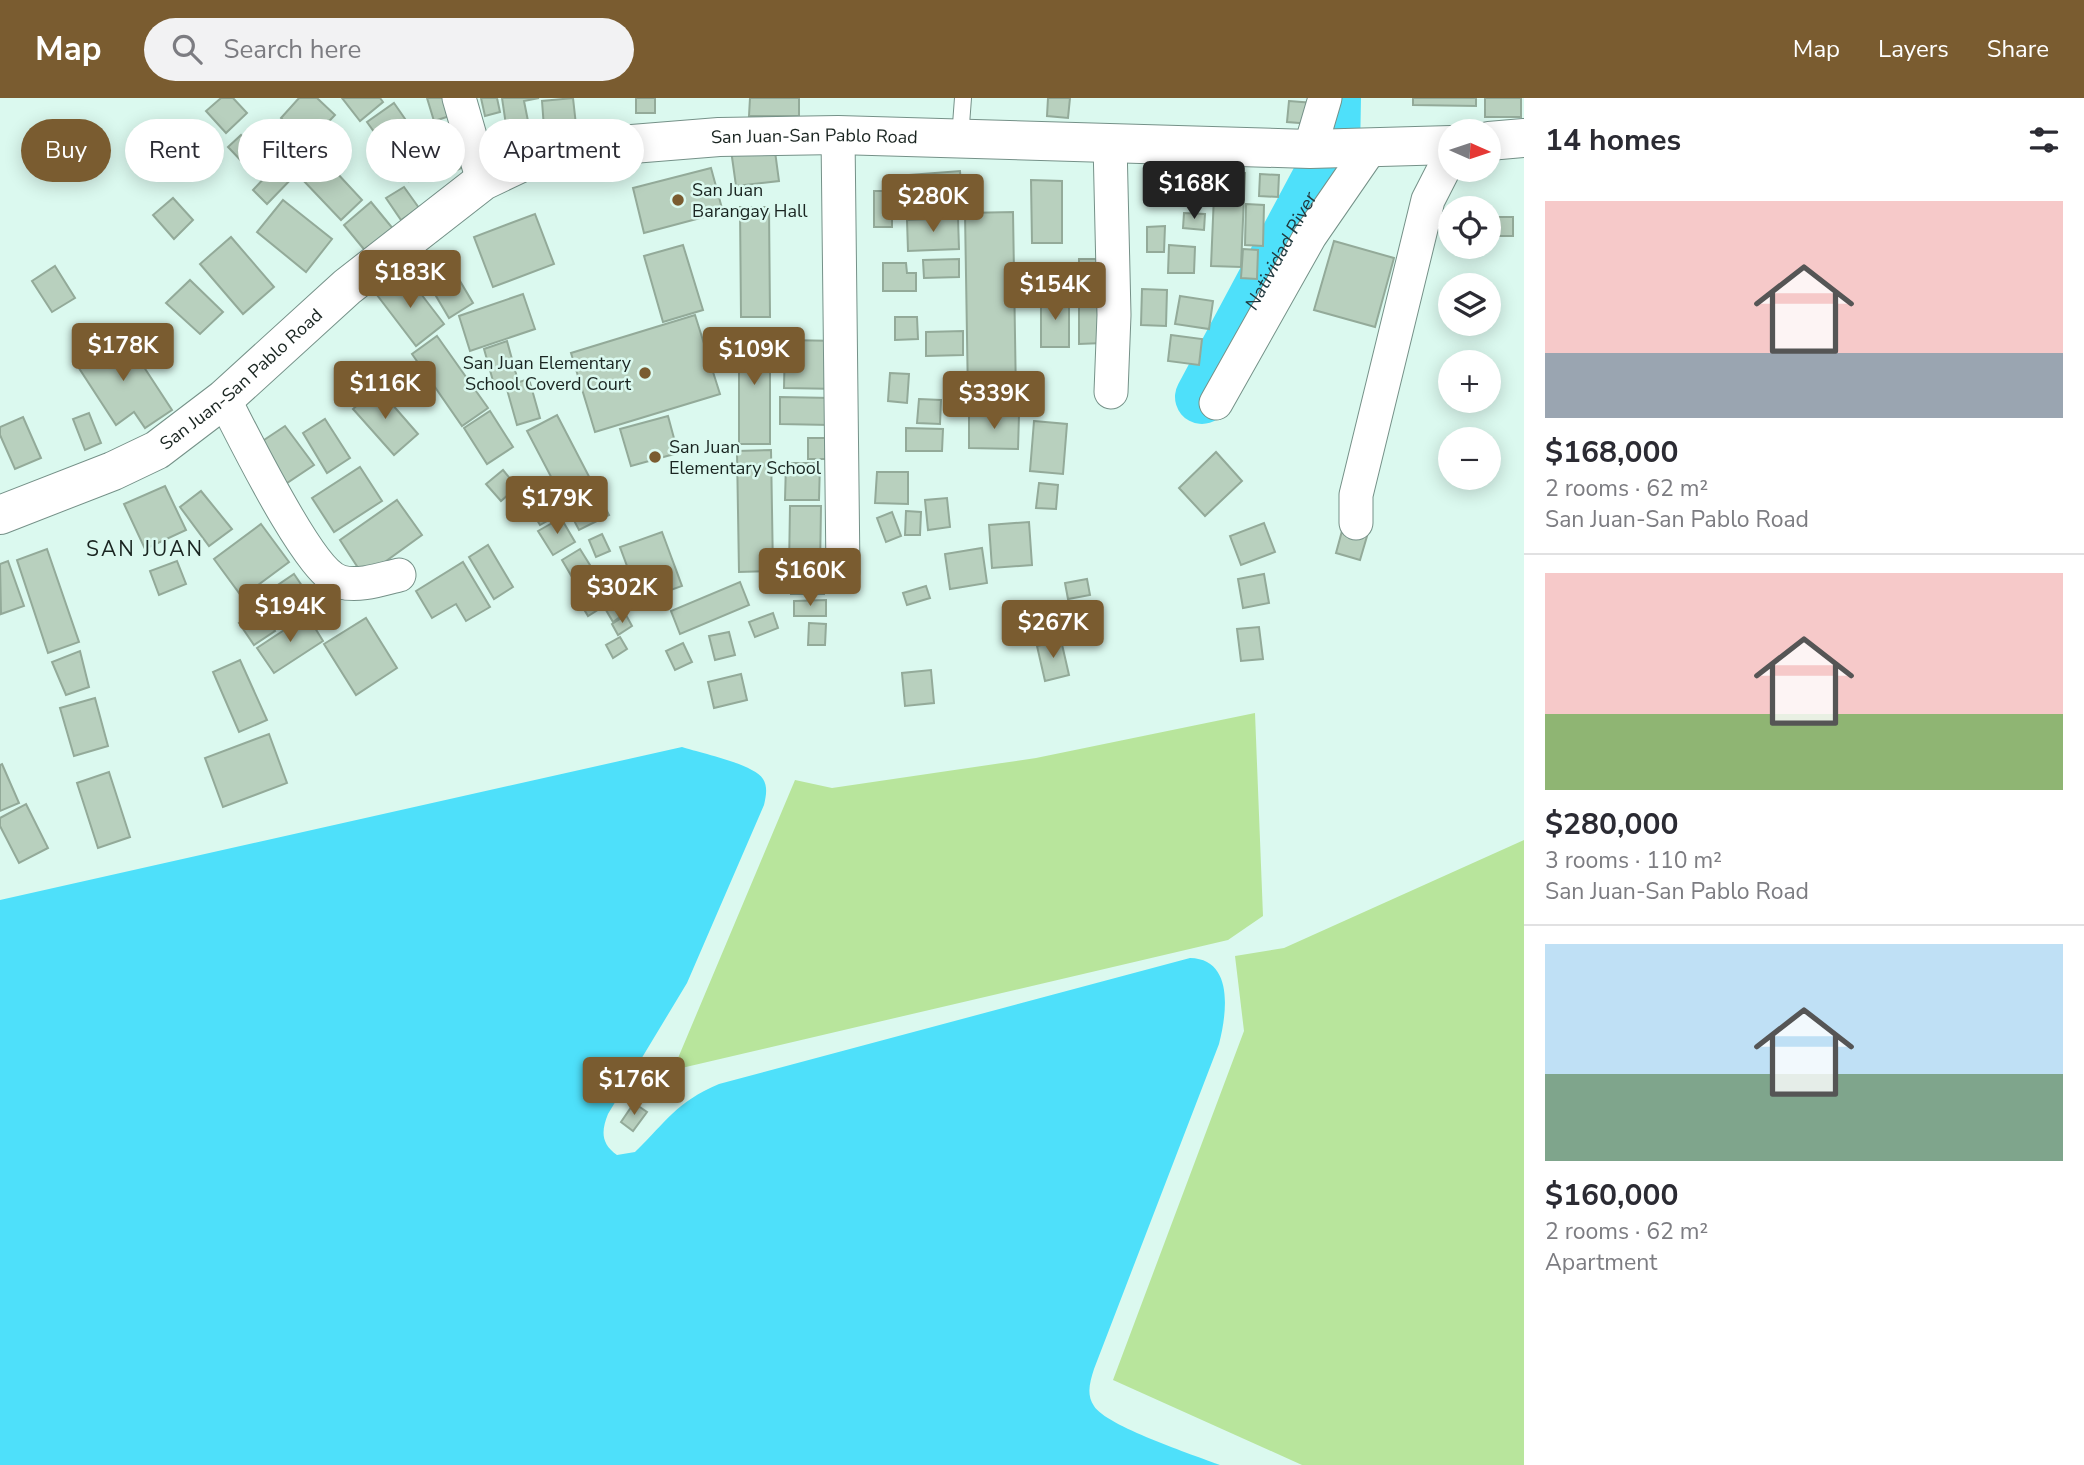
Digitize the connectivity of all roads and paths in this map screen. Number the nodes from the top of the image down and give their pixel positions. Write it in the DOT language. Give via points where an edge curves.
graph roads {
  1 [pos="459,98"];
  2 [pos="963,98"];
  3 [pos="1325,98"];
  4 [pos="838,135"];
  5 [pos="960,138"];
  6 [pos="1524,138"];
  7 [pos="1502,140"];
  8 [pos="644,142"];
  9 [pos="1110,142"];
  10 [pos="1438,145"];
  11 [pos="1340,149"];
  12 [pos="479,167"];
  13 [pos="1438,180"];
  14 [pos="482,182"];
  15 [pos="1111,392"];
  16 [pos="224,399"];
  17 [pos="1216,403"];
  18 [pos="0,515"];
  19 [pos="1356,523"];
  20 [pos="843,572"];
  21 [pos="399,575"];
  1 -- 12 [label="street"];
  2 -- 5 [label="lane"];
  3 -- 11 [label="street"];
  4 -- 5 [label="street, San Juan-San Pablo Road"];
  4 -- 8 [label="street, San Juan-San Pablo Road"];
  4 -- 20 [label="street"];
  5 -- 9 [label="street, San Juan-San Pablo Road"];
  6 -- 7 [label="street"];
  9 -- 11 [label="street, San Juan-San Pablo Road"];
  9 -- 15 [label="street"];
  10 -- 11 [label="street, San Juan-San Pablo Road"];
  11 -- 17 [label="street" via="1311,236"];
  13 -- 19 [label="street" via="1421,225 1356,495"];
  14 -- 16 [label="street, San Juan-San Pablo Road" via="346,287"];
  16 -- 18 [label="street, San Juan-San Pablo Road" via="157,450"];
  16 -- 21 [label="street" via="298,536 325,571 340,582 362,583"];
}
